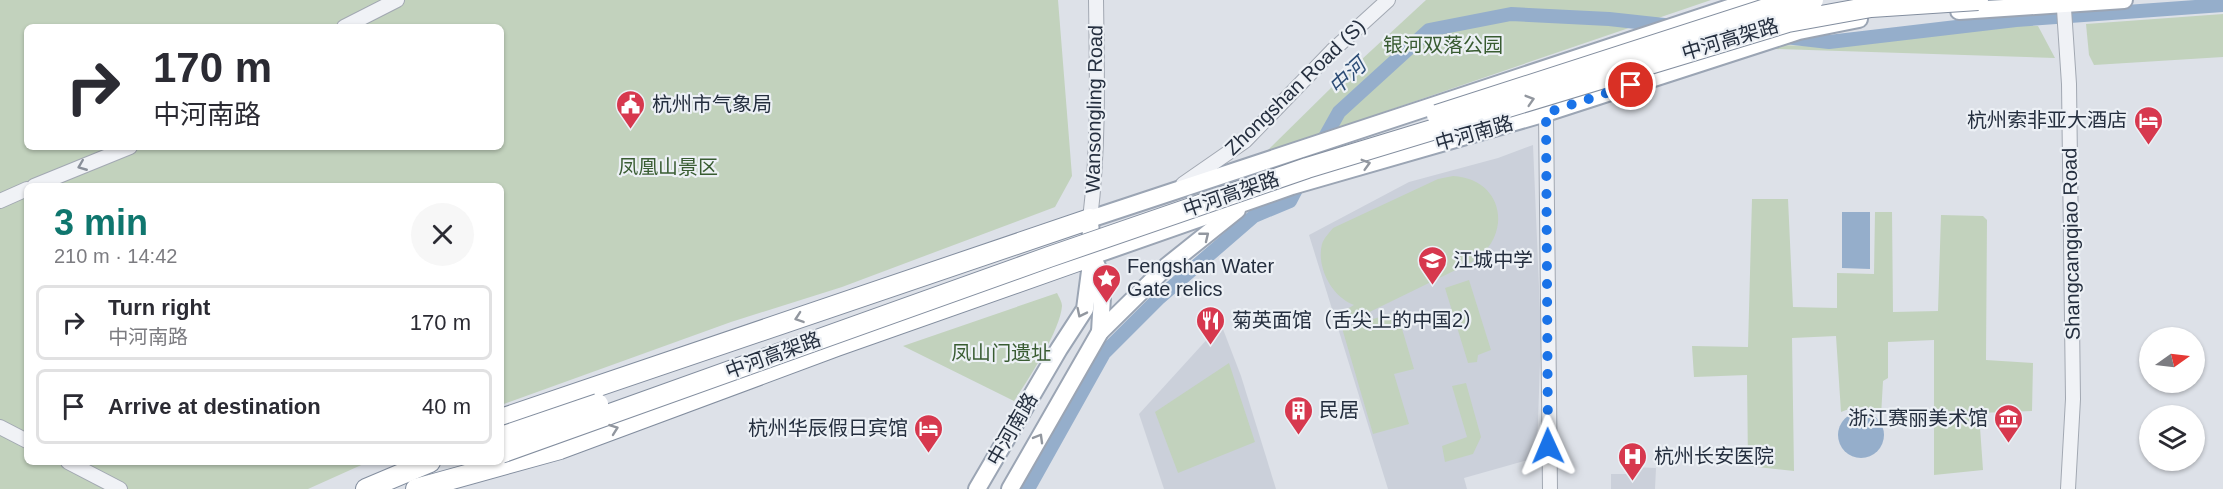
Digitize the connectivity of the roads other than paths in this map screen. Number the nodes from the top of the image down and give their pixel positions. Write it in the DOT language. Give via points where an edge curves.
graph roads {
  1 [pos="397,0"];
  2 [pos="1096,0"];
  3 [pos="1388,0"];
  4 [pos="1753,0"];
  5 [pos="1813,0"];
  6 [pos="1978,0"];
  7 [pos="2124,0"];
  8 [pos="2063,5"];
  9 [pos="350,24"];
  10 [pos="1546,118"];
  11 [pos="123,150"];
  12 [pos="41,183"];
  13 [pos="24,190"];
  14 [pos="1172,192"];
  15 [pos="0,201"];
  16 [pos="1247,201"];
  17 [pos="1090,219"];
  18 [pos="1092,256"];
  19 [pos="1100,332"];
  20 [pos="504,418"];
  21 [pos="0,427"];
  22 [pos="504,436"];
  23 [pos="24,439"];
  24 [pos="504,452"];
  25 [pos="74,465"];
  26 [pos="392,465"];
  27 [pos="423,465"];
  28 [pos="467,465"];
  29 [pos="502,465"];
  30 [pos="504,465"];
  31 [pos="120,489"];
  32 [pos="360,489"];
  33 [pos="366,489"];
  34 [pos="406,489"];
  35 [pos="416,489"];
  36 [pos="977,489"];
  37 [pos="1010,489"];
  38 [pos="1550,489"];
  39 [pos="2068,489"];
  1 -- 9 [label="street"];
  2 -- 17 [label="street, Wansongling Road" via="1096,112"];
  3 -- 14 [label="street, Zhongshan Road (S)" via="1332,51 1245,141"];
  4 -- 14 [label="main road, 中河南路"];
  5 -- 22 [label="highway, 中河高架路, bridge" via="1778,5 1487,98"];
  24 -- 6 [label="highway, 中河高架路, one-way, bridge" via="1307,168 1788,22 1871,7"];
  7 -- 8 [label="main road, 中河南路"];
  8 -- 10 [label="main road, 中河南路" via="1874,16 1797,32"];
  8 -- 39 [label="street, Shangcangqiao Road" via="2069,84 2073,399"];
  16 -- 10 [label="main road, 中河南路, one-way"];
  10 -- 38 [label="street"];
  11 -- 12 [label="street, one-way"];
  13 -- 15 [label="street"];
  14 -- 17 [label="main road, 中河南路"];
  16 -- 18 [label="main road, 中河南路"];
  19 -- 16 [label="main road, 中河南路, one-way" via="1167,266"];
  17 -- 18 [label="main road"];
  17 -- 20 [label="highway, one-way"];
  18 -- 19 [label="main road" via="1103,279"];
  30 -- 18 [label="highway, one-way" via="560,449"];
  18 -- 36 [label="main road, 中河南路, one-way" via="1084,309"];
  37 -- 19 [label="main road, 中河南路, one-way"];
  21 -- 23 [label="street"];
  25 -- 31 [label="street"];
  26 -- 32 [label="highway"];
  27 -- 33 [label="highway"];
  28 -- 34 [label="highway"];
  35 -- 29 [label="highway, one-way"];
}
